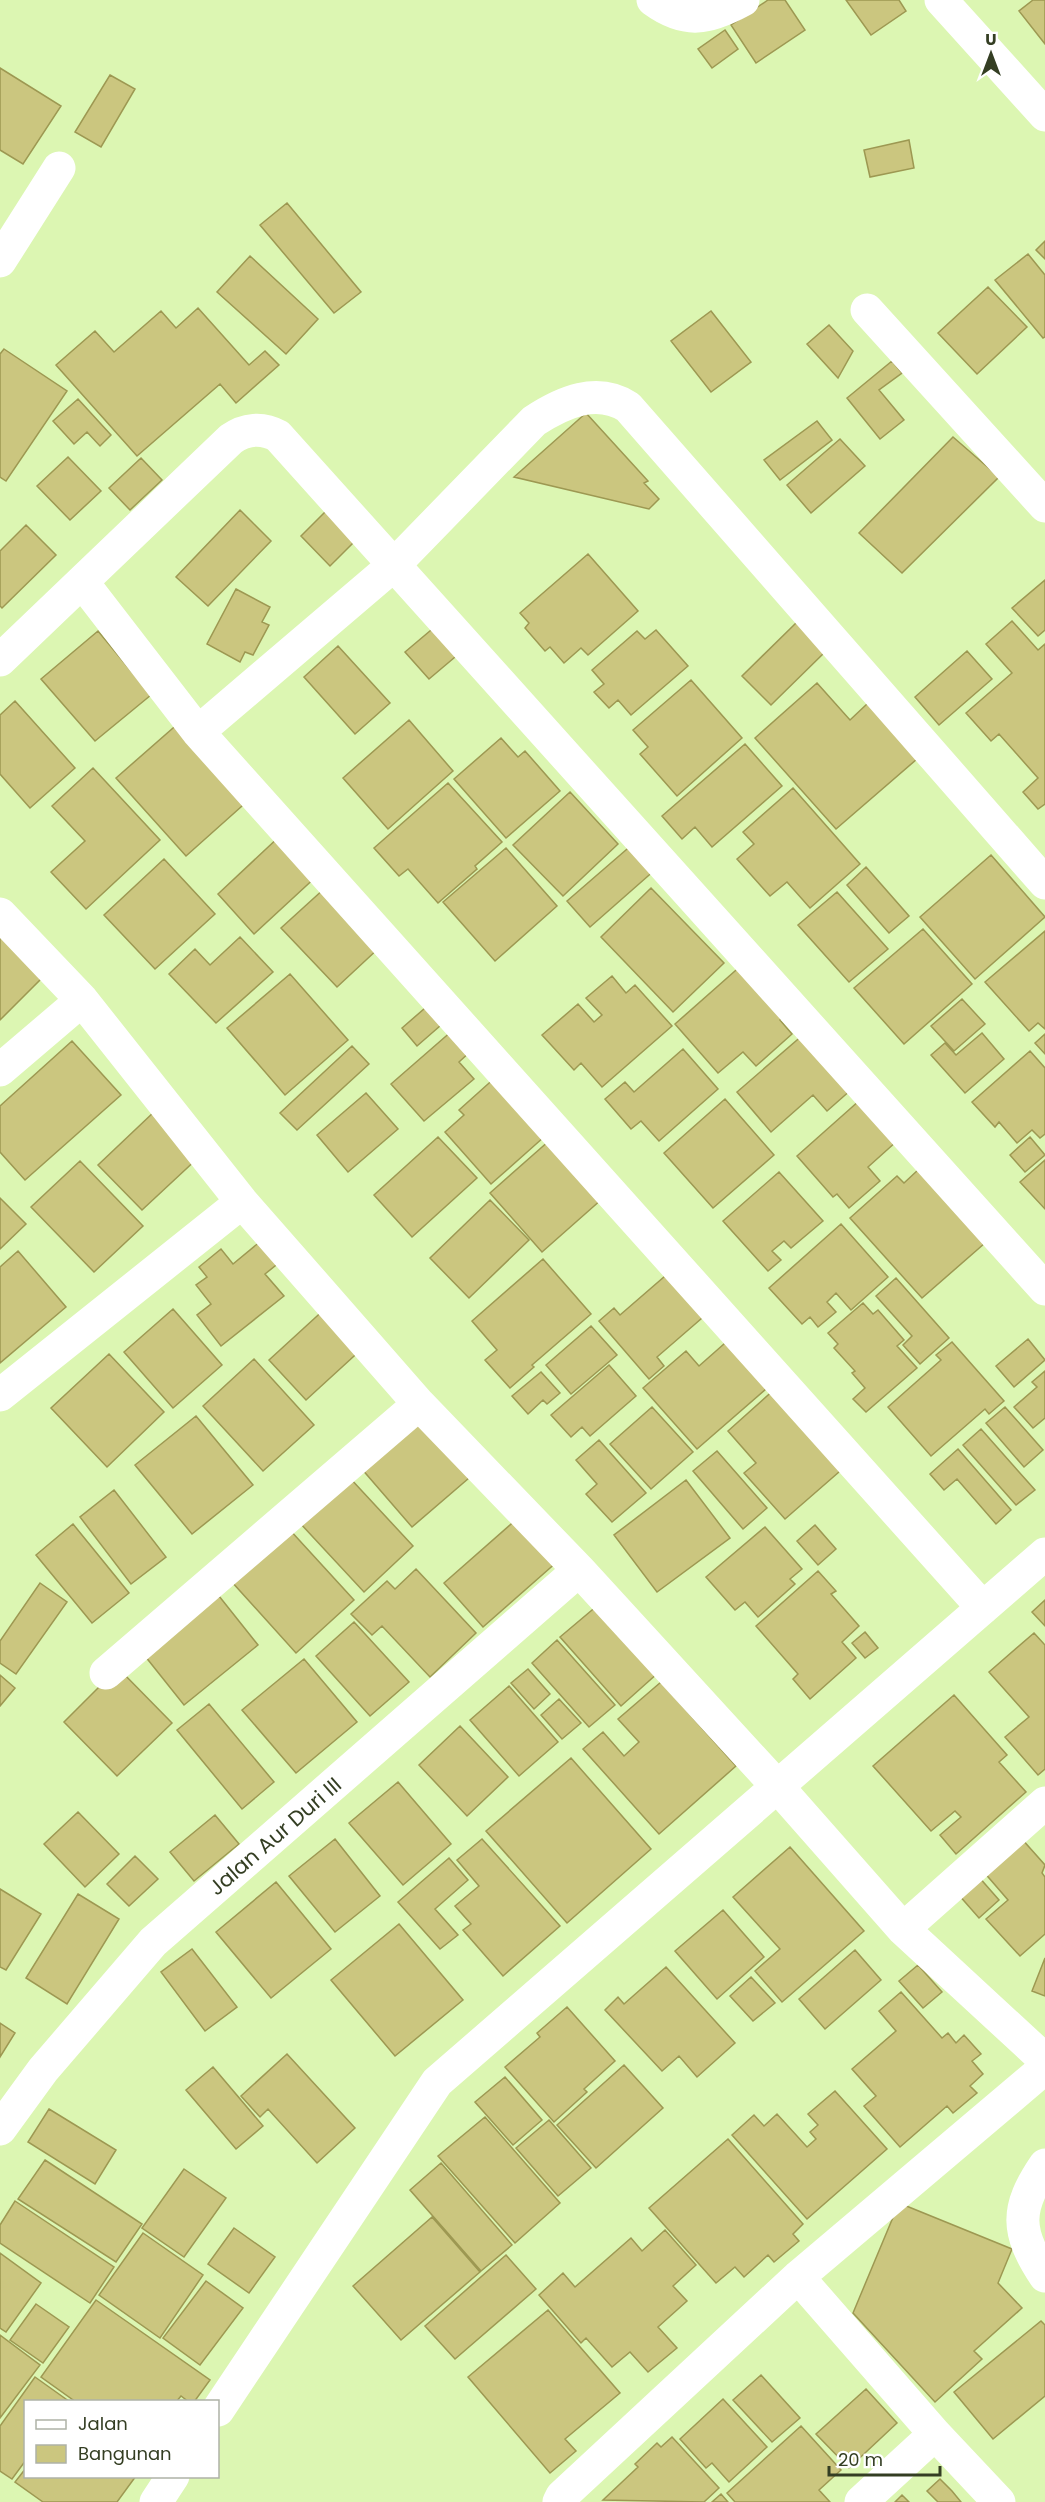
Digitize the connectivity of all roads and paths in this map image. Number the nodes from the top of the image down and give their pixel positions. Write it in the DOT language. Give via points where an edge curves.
graph roads {
  1 [pos="652,0"];
  2 [pos="743,0"];
  3 [pos="941,0"];
  4 [pos="1045,115"];
  5 [pos="59,168"];
  6 [pos="0,261"];
  7 [pos="867,310"];
  8 [pos="1045,506"];
  9 [pos="394,564"];
  10 [pos="83,583"];
  11 [pos="0,660"];
  12 [pos="198,732"];
  13 [pos="1045,883"];
  14 [pos="0,914"];
  15 [pos="82,999"];
  16 [pos="0,1070"];
  17 [pos="242,1202"];
  18 [pos="1045,1289"];
  19 [pos="0,1395"];
  20 [pos="419,1404"];
  21 [pos="1045,1554"];
  22 [pos="579,1570"];
  23 [pos="983,1608"];
  24 [pos="106,1673"];
  25 [pos="777,1786"];
  26 [pos="1045,1803"];
  27 [pos="903,1929"];
  28 [pos="1045,2060"];
  29 [pos="1045,2068"];
  30 [pos="0,2129"];
  31 [pos="1045,2165"];
  32 [pos="1045,2276"];
  33 [pos="798,2277"];
  34 [pos="219,2409"];
  35 [pos="935,2434"];
  36 [pos="559,2502"];
  37 [pos="861,2502"];
  38 [pos="999,2502"];
  1 -- 2 [label="street" via="674,13 695,18"];
  3 -- 4 [label="street"];
  5 -- 6 [label="street"];
  7 -- 8 [label="street"];
  9 -- 10 [label="street" via="278,436 258,430 231,439"];
  9 -- 12 [label="street"];
  9 -- 13 [label="street" via="534,421 551,410 592,397 613,397 628,406"];
  9 -- 18 [label="street"];
  10 -- 11 [label="street"];
  10 -- 12 [label="street"];
  12 -- 23 [label="street"];
  14 -- 15 [label="street"];
  15 -- 16 [label="street"];
  15 -- 17 [label="street"];
  17 -- 19 [label="street"];
  17 -- 20 [label="street"];
  20 -- 22 [label="street"];
  20 -- 24 [label="street"];
  21 -- 23 [label="street"];
  22 -- 25 [label="street"];
  22 -- 30 [label="street, Jalan Aur Duri III" via="153,1942 43,2070"];
  23 -- 25 [label="street"];
  25 -- 27 [label="street"];
  25 -- 34 [label="street" via="437,2082"];
  26 -- 27 [label="street"];
  27 -- 28 [label="street"];
  29 -- 33 [label="street"];
  31 -- 32 [label="street" via="1027,2192 1024,2229 1029,2251"];
  33 -- 35 [label="street"];
  33 -- 36 [label="street"];
  35 -- 37 [label="street"];
  35 -- 38 [label="street"];
}
